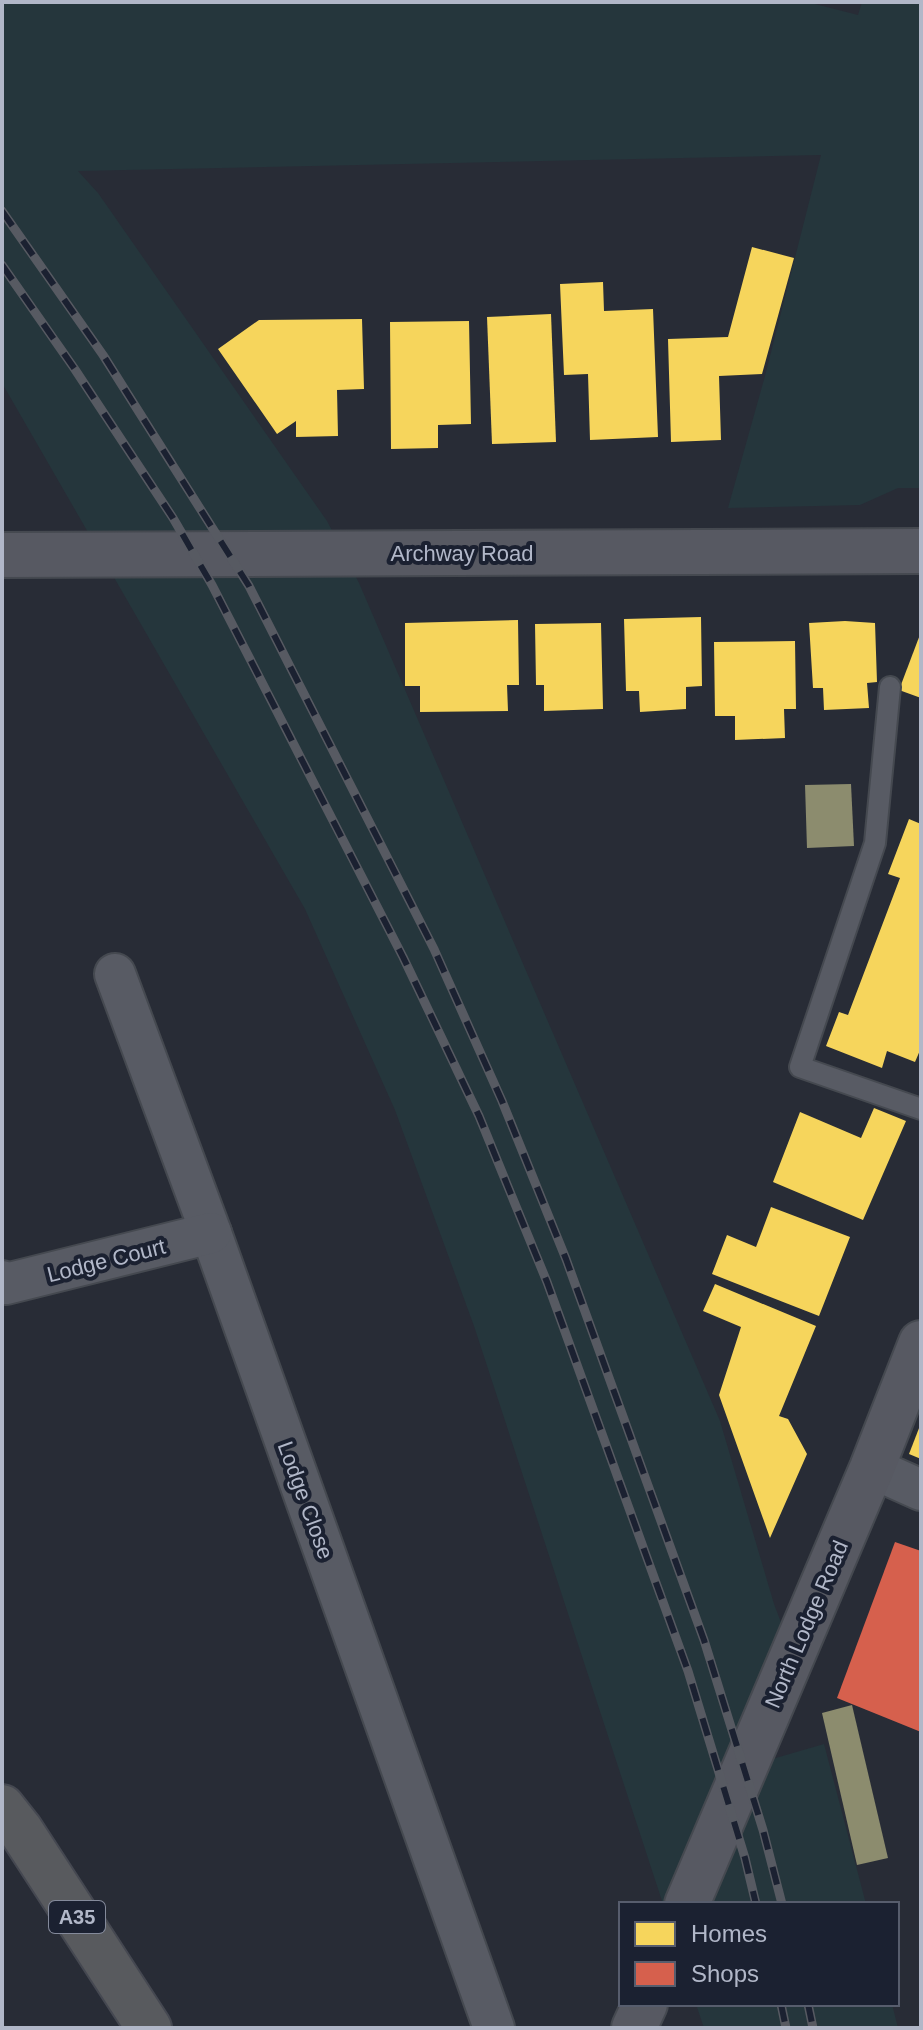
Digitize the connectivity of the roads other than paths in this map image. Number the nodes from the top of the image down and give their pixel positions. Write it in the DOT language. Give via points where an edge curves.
graph roads {
  1 [pos="921,551"];
  2 [pos="2,555"];
  3 [pos="890,687"];
  4 [pos="115,974"];
  5 [pos="921,1109"];
  6 [pos="211,1233"];
  7 [pos="2,1281"];
  8 [pos="921,1343"];
  9 [pos="872,1468"];
  10 [pos="921,1490"];
  11 [pos="2,1807"];
  12 [pos="688,1902"];
  13 [pos="644,2006"];
  14 [pos="149,2028"];
  15 [pos="494,2028"];
  16 [pos="634,2028"];
  1 -- 2 [label="street, Archway Road"];
  3 -- 5 [label="lane" via="875,843 800,1067"];
  4 -- 6 [label="street, Lodge Close"];
  6 -- 7 [label="street, Lodge Court"];
  6 -- 15 [label="street, Lodge Close"];
  8 -- 9 [label="street, North Lodge Road"];
  9 -- 10 [label="street"];
  9 -- 12 [label="street, North Lodge Road"];
  11 -- 14 [label="highway, A35"];
  13 -- 16 [label="street"];
}
